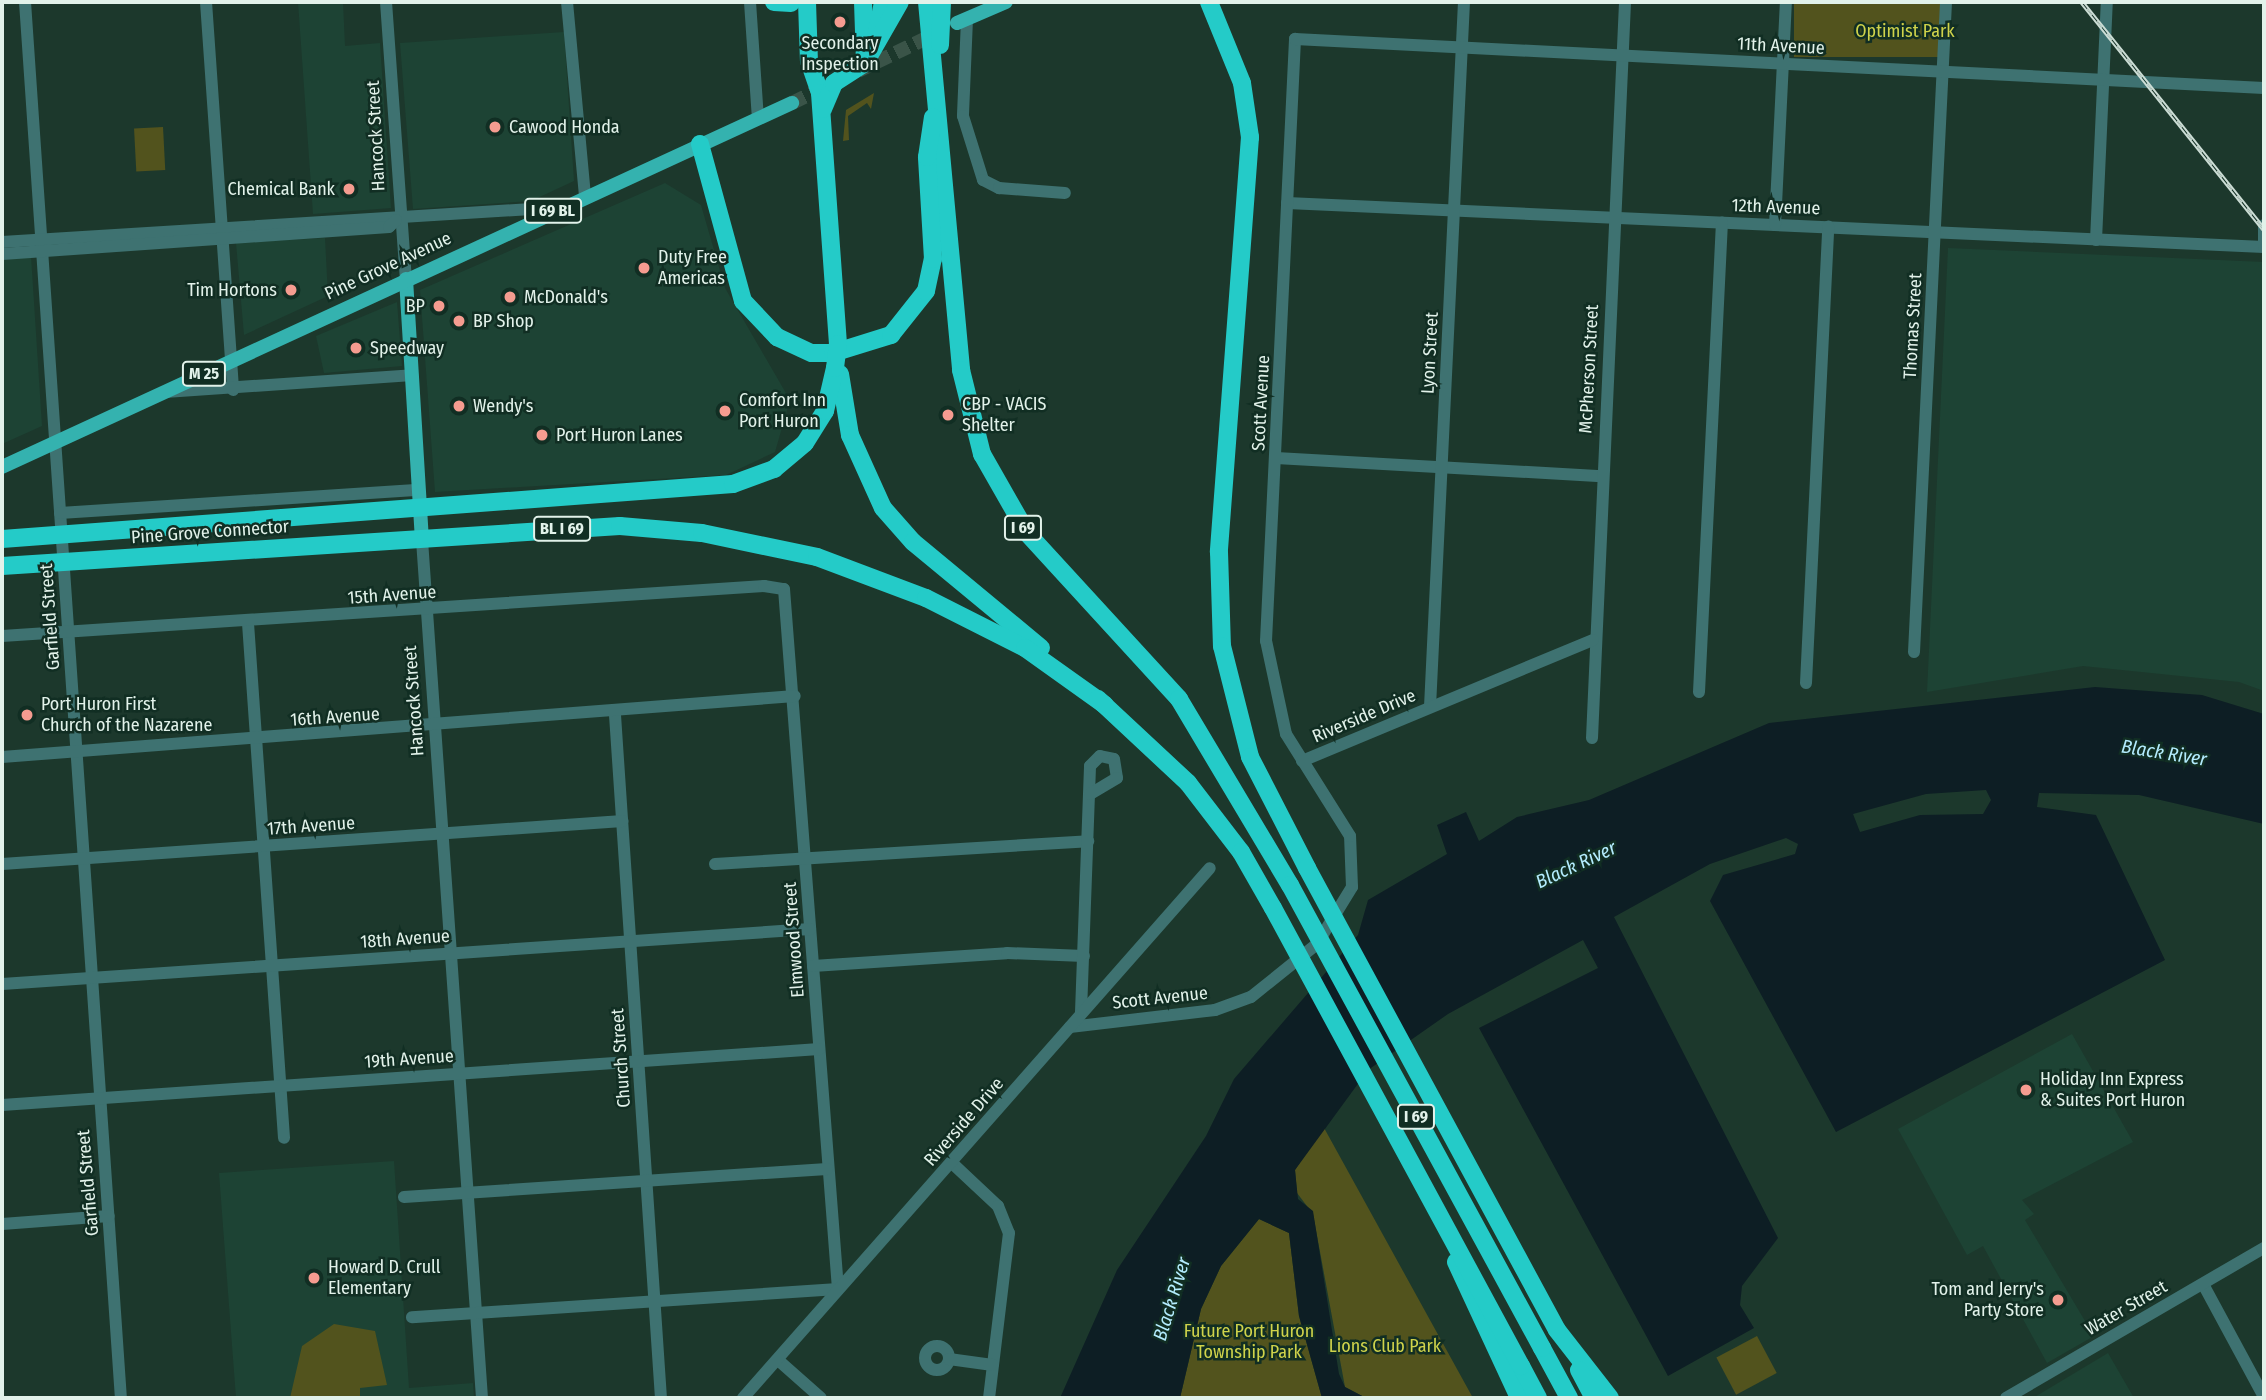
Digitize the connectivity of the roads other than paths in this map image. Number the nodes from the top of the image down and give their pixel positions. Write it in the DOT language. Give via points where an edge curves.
graph roads {
  1 [pos="24,2"];
  2 [pos="206,2"];
  3 [pos="386,2"];
  4 [pos="567,2"];
  5 [pos="750,2"];
  6 [pos="774,2"];
  7 [pos="863,2"];
  8 [pos="873,2"];
  9 [pos="883,2"];
  10 [pos="919,2"];
  11 [pos="927,2"];
  12 [pos="935,2"];
  13 [pos="942,2"];
  14 [pos="949,2"];
  15 [pos="1006,2"];
  16 [pos="1209,2"];
  17 [pos="1464,2"];
  18 [pos="1625,2"];
  19 [pos="1786,2"];
  20 [pos="1946,2"];
  21 [pos="2107,2"];
  22 [pos="900,6"];
  23 [pos="803,9"];
  24 [pos="962,21"];
  25 [pos="1295,39"];
  26 [pos="1461,48"];
  27 [pos="1622,56"];
  28 [pos="868,58"];
  29 [pos="1783,64"];
  30 [pos="937,68"];
  31 [pos="1943,72"];
  32 [pos="2103,79"];
  33 [pos="2264,88"];
  34 [pos="792,103"];
  35 [pos="822,116"];
  36 [pos="758,119"];
  37 [pos="700,144"];
  38 [pos="1065,193"];
  39 [pos="585,197"];
  40 [pos="1287,204"];
  41 [pos="563,206"];
  42 [pos="1454,210"];
  43 [pos="1614,217"];
  44 [pos="398,220"];
  45 [pos="1722,223"];
  46 [pos="1775,225"];
  47 [pos="2264,225"];
  48 [pos="1828,226"];
  49 [pos="1935,232"];
  50 [pos="222,233"];
  51 [pos="2096,240"];
  52 [pos="2,242"];
  53 [pos="40,246"];
  54 [pos="2264,247"];
  55 [pos="2,254"];
  56 [pos="406,279"];
  57 [pos="233,360"];
  58 [pos="837,368"];
  59 [pos="412,375"];
  60 [pos="233,390"];
  61 [pos="165,392"];
  62 [pos="59,440"];
  63 [pos="1276,458"];
  64 [pos="2,467"];
  65 [pos="1441,468"];
  66 [pos="1602,476"];
  67 [pos="419,490"];
  68 [pos="421,511"];
  69 [pos="61,513"];
  70 [pos="62,537"];
  71 [pos="2,539"];
  72 [pos="422,540"];
  73 [pos="63,563"];
  74 [pos="2,566"];
  75 [pos="784,589"];
  76 [pos="427,610"];
  77 [pos="248,623"];
  78 [pos="68,635"];
  79 [pos="2,636"];
  80 [pos="1594,640"];
  81 [pos="1914,652"];
  82 [pos="1806,683"];
  83 [pos="1699,692"];
  84 [pos="794,696"];
  85 [pos="1105,705"];
  86 [pos="1430,707"];
  87 [pos="615,715"];
  88 [pos="435,727"];
  89 [pos="1591,738"];
  90 [pos="256,740"];
  91 [pos="78,751"];
  92 [pos="2,757"];
  93 [pos="1302,761"];
  94 [pos="1090,794"];
  95 [pos="622,821"];
  96 [pos="442,834"];
  97 [pos="1088,841"];
  98 [pos="262,847"];
  99 [pos="81,859"];
  100 [pos="806,859"];
  101 [pos="2,864"];
  102 [pos="715,864"];
  103 [pos="1210,868"];
  104 [pos="810,929"];
  105 [pos="631,941"];
  106 [pos="1317,944"];
  107 [pos="451,954"];
  108 [pos="1084,956"];
  109 [pos="271,966"];
  110 [pos="813,966"];
  111 [pos="90,979"];
  112 [pos="2,984"];
  113 [pos="1081,1012"];
  114 [pos="1070,1027"];
  115 [pos="819,1049"];
  116 [pos="639,1061"];
  117 [pos="460,1073"];
  118 [pos="281,1086"];
  119 [pos="99,1100"];
  120 [pos="2,1105"];
  121 [pos="284,1138"];
  122 [pos="952,1163"];
  123 [pos="827,1169"];
  124 [pos="647,1181"];
  125 [pos="467,1193"];
  126 [pos="404,1197"];
  127 [pos="109,1216"];
  128 [pos="2,1224"];
  129 [pos="2264,1248"];
  130 [pos="2203,1284"];
  131 [pos="838,1289"];
  132 [pos="656,1300"];
  133 [pos="475,1313"];
  134 [pos="412,1317"];
  135 [pos="1557,1330"];
  136 [pos="949,1359"];
  137 [pos="778,1360"];
  138 [pos="993,1364"];
  139 [pos="1517,1382"];
  140 [pos="2013,1396"];
  141 [pos="2264,1397"];
  142 [pos="121,1398"];
  143 [pos="482,1398"];
  144 [pos="661,1398"];
  145 [pos="743,1398"];
  146 [pos="821,1398"];
  147 [pos="989,1398"];
  148 [pos="1538,1398"];
  149 [pos="1569,1398"];
  150 [pos="1594,1398"];
  151 [pos="1610,1398"];
  1 -- 53 [label="street, Garfield Street"];
  2 -- 50 [label="street"];
  3 -- 44 [label="street, Hancock Street"];
  4 -- 39 [label="street"];
  5 -- 36 [label="street"];
  6 -- 23 [label="highway, I 69"];
  7 -- 28 [label="highway"];
  8 -- 28 [label="highway"];
  9 -- 28 [label="highway"];
  10 -- 30 [label="highway"];
  11 -- 30 [label="highway, I 69"];
  12 -- 30 [label="highway"];
  13 -- 30 [label="highway"];
  14 -- 30 [label="highway"];
  15 -- 24 [label="main road"];
  16 -- 135 [label="highway, bridge" via="1242,83 1250,137 1219,552 1222,646 1250,757"];
  17 -- 26 [label="street, Lyon Street"];
  18 -- 27 [label="street, McPherson Street"];
  19 -- 29 [label="street"];
  20 -- 31 [label="street, Thomas Street"];
  21 -- 32 [label="street"];
  22 -- 28 [label="highway, I 69"];
  23 -- 35 [label="highway, I 69"];
  24 -- 38 [label="street" via="963,116 988,185"];
  25 -- 26 [label="street, 11th Avenue"];
  25 -- 40 [label="street, Scott Avenue"];
  26 -- 27 [label="street, 11th Avenue"];
  26 -- 42 [label="street, Lyon Street"];
  27 -- 29 [label="street, 11th Avenue"];
  27 -- 43 [label="street, McPherson Street"];
  28 -- 35 [label="highway, I 69" via="834,83"];
  29 -- 31 [label="street, 11th Avenue"];
  29 -- 46 [label="street"];
  30 -- 37 [label="highway" via="927,157 930,280 912,315 874,345 812,353 758,321 737,286"];
  30 -- 149 [label="highway, I 69, bridge" via="961,370 975,436 997,488 1027,533 1168,684 1290,885"];
  31 -- 32 [label="street, 11th Avenue"];
  31 -- 49 [label="street, Thomas Street"];
  32 -- 33 [label="street, 11th Avenue"];
  32 -- 51 [label="street"];
  34 -- 36 [label="main road, Pine Grove Avenue / I 69 BL"];
  35 -- 58 [label="highway, I 69, bridge"];
  36 -- 37 [label="main road, Pine Grove Avenue / I 69 BL"];
  37 -- 39 [label="main road, Pine Grove Avenue / I 69 BL"];
  39 -- 41 [label="main road, Pine Grove Avenue / I 69 BL"];
  40 -- 42 [label="street, 12th Avenue"];
  40 -- 63 [label="street, Scott Avenue"];
  41 -- 44 [label="street"];
  41 -- 56 [label="main road, Pine Grove Avenue / I 69 BL"];
  42 -- 43 [label="street, 12th Avenue"];
  42 -- 65 [label="street, Lyon Street"];
  43 -- 45 [label="street, 12th Avenue"];
  43 -- 66 [label="street, McPherson Street"];
  44 -- 50 [label="street"];
  44 -- 56 [label="street, Hancock Street"];
  45 -- 46 [label="street, 12th Avenue"];
  45 -- 83 [label="street"];
  46 -- 48 [label="street, 12th Avenue"];
  47 -- 54 [label="street"];
  48 -- 49 [label="street, 12th Avenue"];
  48 -- 82 [label="street"];
  49 -- 51 [label="street, 12th Avenue"];
  49 -- 81 [label="street, Thomas Street"];
  50 -- 53 [label="street"];
  50 -- 57 [label="street"];
  51 -- 54 [label="street, 12th Avenue"];
  52 -- 53 [label="street"];
  53 -- 55 [label="street"];
  53 -- 62 [label="street, Garfield Street"];
  56 -- 57 [label="main road, Pine Grove Avenue / M 25"];
  56 -- 59 [label="main road, Hancock Street"];
  57 -- 60 [label="street"];
  57 -- 61 [label="main road, Pine Grove Avenue / M 25"];
  58 -- 68 [label="highway, Pine Grove Connector" via="816,429 774,469 724,486"];
  58 -- 85 [label="highway, I 69" via="849,435 878,501 925,553"];
  59 -- 60 [label="street"];
  59 -- 67 [label="main road, Hancock Street"];
  60 -- 61 [label="street"];
  61 -- 62 [label="main road, Pine Grove Avenue / M 25"];
  62 -- 64 [label="main road, Pine Grove Avenue / M 25"];
  62 -- 69 [label="street, Garfield Street"];
  63 -- 65 [label="street"];
  63 -- 93 [label="street, Scott Avenue" via="1267,658 1278,712"];
  65 -- 66 [label="street"];
  65 -- 86 [label="street, Lyon Street"];
  66 -- 80 [label="street, McPherson Street"];
  67 -- 68 [label="main road, Hancock Street"];
  67 -- 69 [label="street"];
  68 -- 70 [label="highway, Pine Grove Connector"];
  68 -- 72 [label="main road, Hancock Street"];
  69 -- 70 [label="street, Garfield Street"];
  70 -- 71 [label="highway, Pine Grove Connector"];
  70 -- 73 [label="street, Garfield Street"];
  72 -- 73 [label="highway, Pine Grove Connector"];
  72 -- 76 [label="street, Hancock Street"];
  72 -- 85 [label="highway, BL I 69" via="620,526 702,533 817,557 926,598 1025,648"];
  73 -- 74 [label="highway, Pine Grove Connector"];
  73 -- 78 [label="street, Garfield Street"];
  75 -- 76 [label="street, 15th Avenue"];
  75 -- 84 [label="street, Elmwood Street"];
  76 -- 77 [label="street, 15th Avenue"];
  76 -- 88 [label="street, Hancock Street"];
  77 -- 78 [label="street, 15th Avenue"];
  77 -- 90 [label="street"];
  78 -- 79 [label="street, 15th Avenue"];
  78 -- 91 [label="street, Garfield Street"];
  80 -- 86 [label="street, Riverside Drive"];
  80 -- 89 [label="street, McPherson Street"];
  84 -- 87 [label="street, 16th Avenue" via="671,703"];
  84 -- 100 [label="street, Elmwood Street"];
  85 -- 139 [label="highway, I 69, bridge" via="1188,783 1241,852 1415,1173"];
  86 -- 93 [label="street, Riverside Drive"];
  87 -- 88 [label="street, 16th Avenue"];
  87 -- 95 [label="street, Church Street"];
  88 -- 90 [label="street, 16th Avenue"];
  88 -- 96 [label="street, Hancock Street"];
  90 -- 91 [label="street, 16th Avenue"];
  90 -- 98 [label="street"];
  91 -- 92 [label="street, 16th Avenue"];
  91 -- 99 [label="street, Garfield Street"];
  93 -- 106 [label="street, Riverside Drive" via="1347,830 1355,860 1347,903"];
  94 -- 97 [label="street"];
  95 -- 96 [label="street, 17th Avenue"];
  95 -- 105 [label="street, Church Street"];
  96 -- 98 [label="street, 17th Avenue"];
  96 -- 107 [label="street, Hancock Street"];
  97 -- 100 [label="street"];
  97 -- 108 [label="street"];
  98 -- 99 [label="street, 17th Avenue"];
  98 -- 109 [label="street"];
  99 -- 101 [label="street, 17th Avenue"];
  99 -- 111 [label="street, Garfield Street"];
  100 -- 102 [label="street"];
  100 -- 104 [label="street, Elmwood Street"];
  103 -- 113 [label="street, Riverside Drive"];
  104 -- 105 [label="street, 18th Avenue"];
  104 -- 110 [label="street, Elmwood Street"];
  105 -- 107 [label="street, 18th Avenue"];
  105 -- 116 [label="street, Church Street"];
  106 -- 114 [label="street, Scott Avenue" via="1269,986 1222,1008"];
  107 -- 109 [label="street, 18th Avenue"];
  107 -- 117 [label="street, Hancock Street"];
  108 -- 110 [label="street" via="1007,953"];
  108 -- 113 [label="street"];
  109 -- 111 [label="street, 18th Avenue"];
  109 -- 118 [label="street"];
  110 -- 115 [label="street, Elmwood Street"];
  111 -- 112 [label="street, 18th Avenue"];
  111 -- 119 [label="street, Garfield Street"];
  113 -- 114 [label="street, Riverside Drive"];
  114 -- 122 [label="street, Riverside Drive"];
  115 -- 116 [label="street, 19th Avenue"];
  115 -- 123 [label="street, Elmwood Street"];
  116 -- 117 [label="street, 19th Avenue"];
  116 -- 124 [label="street, Church Street"];
  117 -- 118 [label="street, 19th Avenue"];
  117 -- 125 [label="street, Hancock Street"];
  118 -- 119 [label="street, 19th Avenue"];
  118 -- 121 [label="street"];
  119 -- 120 [label="street, 19th Avenue"];
  119 -- 127 [label="street, Garfield Street"];
  122 -- 131 [label="street, Riverside Drive"];
  122 -- 138 [label="street" via="999,1206 1008,1226"];
  123 -- 124 [label="street"];
  123 -- 131 [label="street, Elmwood Street"];
  124 -- 125 [label="street"];
  124 -- 132 [label="street, Church Street"];
  125 -- 126 [label="street"];
  125 -- 133 [label="street, Hancock Street"];
  127 -- 128 [label="street"];
  127 -- 142 [label="street, Garfield Street"];
  129 -- 130 [label="street, Water Street"];
  130 -- 140 [label="street, Water Street"];
  130 -- 141 [label="street"];
  131 -- 132 [label="street"];
  131 -- 137 [label="street, Riverside Drive"];
  132 -- 133 [label="street"];
  132 -- 144 [label="street, Church Street"];
  133 -- 134 [label="street"];
  133 -- 143 [label="street, Hancock Street"];
  135 -- 150 [label="highway"];
  135 -- 151 [label="highway"];
  136 -- 138 [label="street"];
  137 -- 145 [label="street, Riverside Drive"];
  137 -- 146 [label="street"];
  138 -- 147 [label="street"];
  139 -- 148 [label="highway, I 69"];
}
